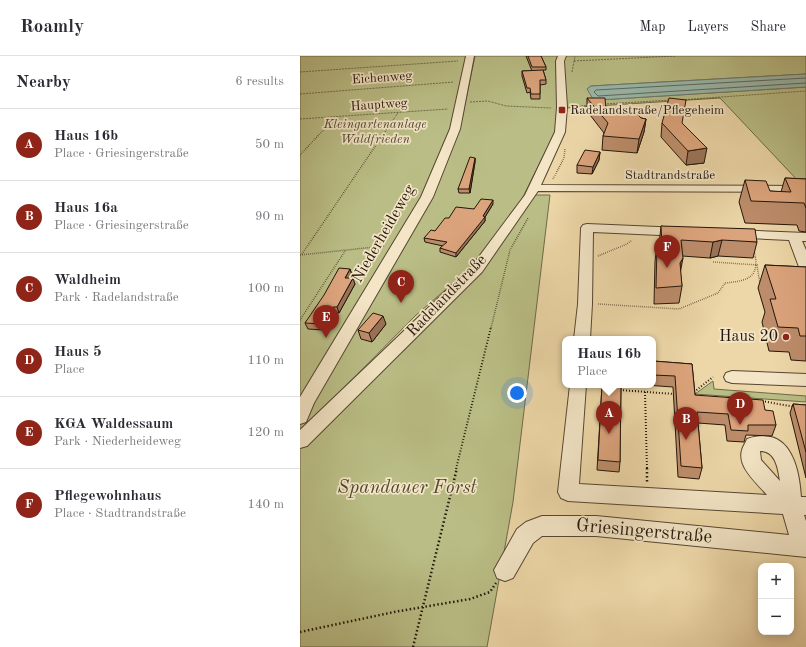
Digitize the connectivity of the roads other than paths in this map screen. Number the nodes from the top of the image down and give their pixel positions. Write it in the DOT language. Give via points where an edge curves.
graph roads {
  1 [pos="562,56"];
  2 [pos="470,58"];
  3 [pos="534,188"];
  4 [pos="806,189"];
  5 [pos="792,223"];
  6 [pos="696,232"];
  7 [pos="719,233"];
  8 [pos="799,237"];
  9 [pos="806,268"];
  10 [pos="582,336"];
  11 [pos="732,377"];
  12 [pos="806,380"];
  13 [pos="578,388"];
  14 [pos="300,417"];
  15 [pos="300,440"];
  16 [pos="799,505"];
  17 [pos="804,547"];
  18 [pos="502,576"];
  1 -- 3 [label="street, Radelandstraße" via="560,62 566,105 560,132"];
  2 -- 14 [label="street, Niederheideweg" via="455,129 426,197 306,402"];
  3 -- 4 [label="street, Stadtrandstraße"];
  3 -- 15 [label="street, Radelandstraße" via="477,268"];
  5 -- 8 [label="street"];
  6 -- 10 [label="street" via="588,228"];
  7 -- 8 [label="street"];
  8 -- 9 [label="street"];
  11 -- 12 [label="street"];
  13 -- 16 [label="street" via="568,499 647,496"];
  16 -- 17 [label="street"];
  17 -- 18 [label="street, Griesingerstraße" via="596,526 542,526 525,536"];
}
